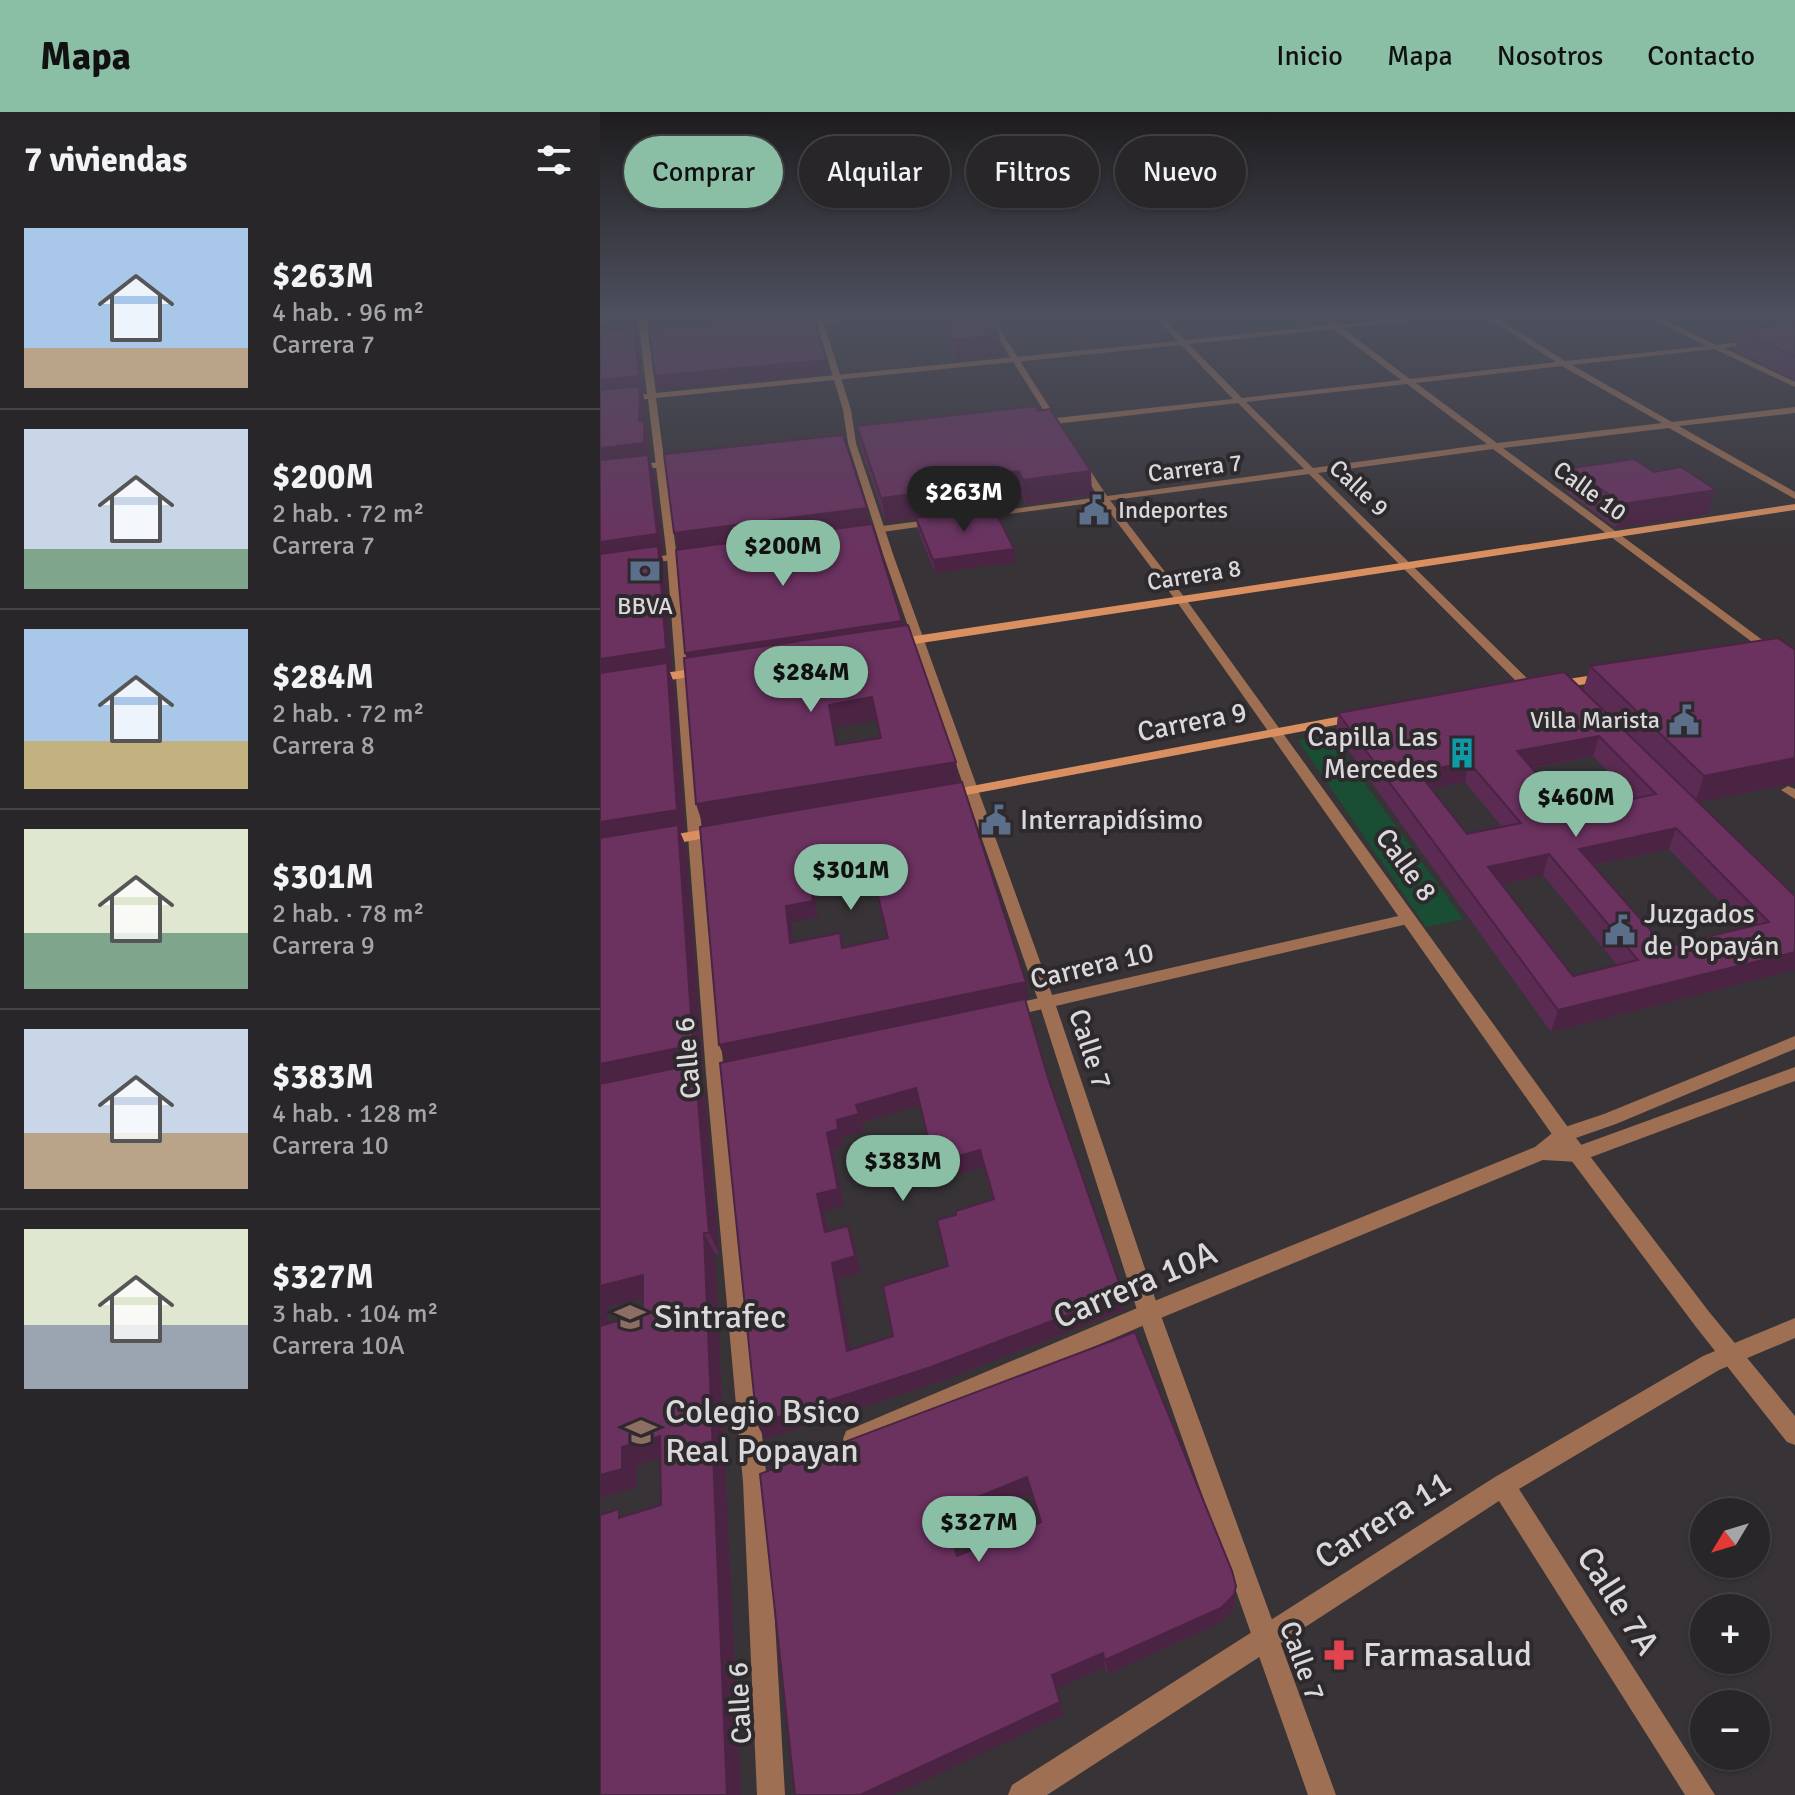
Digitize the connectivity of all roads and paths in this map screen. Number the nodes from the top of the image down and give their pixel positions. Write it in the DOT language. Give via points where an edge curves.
graph roads {
  1 [pos="652,396"];
  2 [pos="656,396"];
  3 [pos="843,396"];
  4 [pos="1038,396"];
  5 [pos="1236,396"];
  6 [pos="1271,396"];
  7 [pos="1426,396"];
  8 [pos="1620,396"];
  9 [pos="1239,399"];
  10 [pos="600,401"];
  11 [pos="1795,410"];
  12 [pos="1054,421"];
  13 [pos="1023,424"];
  14 [pos="1672,425"];
  15 [pos="1062,434"];
  16 [pos="1495,446"];
  17 [pos="1071,447"];
  18 [pos="690,462"];
  19 [pos="660,465"];
  20 [pos="600,472"];
  21 [pos="1311,473"];
  22 [pos="1795,496"];
  23 [pos="1105,500"];
  24 [pos="1795,507"];
  25 [pos="956,520"];
  26 [pos="941,522"];
  27 [pos="874,530"];
  28 [pos="1613,533"];
  29 [pos="717,552"];
  30 [pos="672,558"];
  31 [pos="1409,564"];
  32 [pos="600,567"];
  33 [pos="1181,600"];
  34 [pos="920,639"];
  35 [pos="888,644"];
  36 [pos="1795,647"];
  37 [pos="1771,651"];
  38 [pos="1756,653"];
  39 [pos="714,669"];
  40 [pos="1795,670"];
  41 [pos="683,674"];
  42 [pos="1622,674"];
  43 [pos="641,681"];
  44 [pos="1531,689"];
  45 [pos="1516,691"];
  46 [pos="1379,714"];
  47 [pos="1272,731"];
  48 [pos="971,790"];
  49 [pos="925,798"];
  50 [pos="727,830"];
  51 [pos="697,835"];
  52 [pos="655,842"];
  53 [pos="1407,919"];
  54 [pos="1047,1003"];
  55 [pos="986,1016"];
  56 [pos="1795,1042"];
  57 [pos="1795,1074"];
  58 [pos="1563,1135"];
  59 [pos="1542,1152"];
  60 [pos="1578,1154"];
  61 [pos="1149,1313"];
  62 [pos="1795,1328"];
  63 [pos="1730,1354"];
  64 [pos="1795,1434"];
  65 [pos="828,1450"];
  66 [pos="1503,1485"];
  67 [pos="1265,1636"];
  68 [pos="771,1795"];
  69 [pos="1022,1795"];
  70 [pos="1322,1795"];
  71 [pos="1701,1795"];
  1 -- 2 [label="street"];
  1 -- 10 [label="street"];
  1 -- 19 [label="street, Calle 6"];
  3 -- 27 [label="street, Calle 7"];
  4 -- 12 [label="street"];
  5 -- 9 [label="street, Calle 9"];
  6 -- 9 [label="street"];
  7 -- 16 [label="street, Calle 10"];
  8 -- 14 [label="street"];
  9 -- 12 [label="street"];
  9 -- 21 [label="street, Calle 9"];
  11 -- 14 [label="street, Carrera 7"];
  12 -- 13 [label="street"];
  12 -- 15 [label="street"];
  14 -- 16 [label="street, Carrera 7"];
  14 -- 22 [label="street"];
  16 -- 21 [label="street, Carrera 7"];
  16 -- 28 [label="street, Calle 10"];
  17 -- 23 [label="street, Calle 8"];
  18 -- 19 [label="street"];
  19 -- 20 [label="street"];
  19 -- 30 [label="street, Calle 6"];
  21 -- 23 [label="street, Carrera 7"];
  21 -- 31 [label="street, Calle 9"];
  23 -- 25 [label="street, Carrera 7"];
  23 -- 33 [label="street, Calle 8"];
  24 -- 28 [label="main road, Carrera 8"];
  26 -- 27 [label="street"];
  27 -- 34 [label="street, Calle 7"];
  28 -- 31 [label="main road, Carrera 8"];
  28 -- 37 [label="street, Calle 10"];
  29 -- 30 [label="street"];
  30 -- 32 [label="street"];
  30 -- 41 [label="street, Calle 6"];
  31 -- 33 [label="main road, Carrera 8"];
  31 -- 44 [label="street, Calle 9"];
  33 -- 34 [label="main road, Carrera 8"];
  33 -- 47 [label="street, Calle 8"];
  34 -- 35 [label="main road, Carrera 8"];
  34 -- 48 [label="street, Calle 7"];
  36 -- 37 [label="main road"];
  37 -- 38 [label="main road"];
  37 -- 40 [label="street, Calle 10"];
  39 -- 41 [label="main road"];
  41 -- 43 [label="main road"];
  41 -- 51 [label="street, Calle 6"];
  42 -- 44 [label="main road" via="1568,689"];
  44 -- 45 [label="main road"];
  46 -- 47 [label="main road, Carrera 9"];
  47 -- 48 [label="main road, Carrera 9"];
  47 -- 53 [label="street, Calle 8"];
  48 -- 49 [label="main road, Carrera 9"];
  48 -- 54 [label="street, Calle 7"];
  50 -- 51 [label="main road"];
  51 -- 52 [label="main road"];
  51 -- 68 [label="street, Calle 6" via="715,1074 762,1478"];
  53 -- 54 [label="street, Carrera 10"];
  53 -- 58 [label="street, Calle 8"];
  54 -- 55 [label="street, Carrera 10"];
  54 -- 61 [label="street, Calle 7"];
  56 -- 58 [label="street, Carrera 10A"];
  57 -- 60 [label="street, Carrera 10A"];
  58 -- 59 [label="street, Carrera 10A"];
  58 -- 60 [label="street, Calle 8"];
  59 -- 60 [label="street, Carrera 10A"];
  59 -- 61 [label="street, Carrera 10A"];
  60 -- 63 [label="street, Calle 8"];
  61 -- 65 [label="street, Carrera 10A"];
  61 -- 67 [label="street, Calle 7"];
  62 -- 63 [label="street, Carrera 11"];
  63 -- 64 [label="street, Calle 8"];
  63 -- 66 [label="street, Carrera 11"];
  66 -- 67 [label="street, Carrera 11"];
  66 -- 71 [label="street, Calle 7A"];
  67 -- 69 [label="street, Carrera 11"];
  67 -- 70 [label="street, Calle 7"];
}
